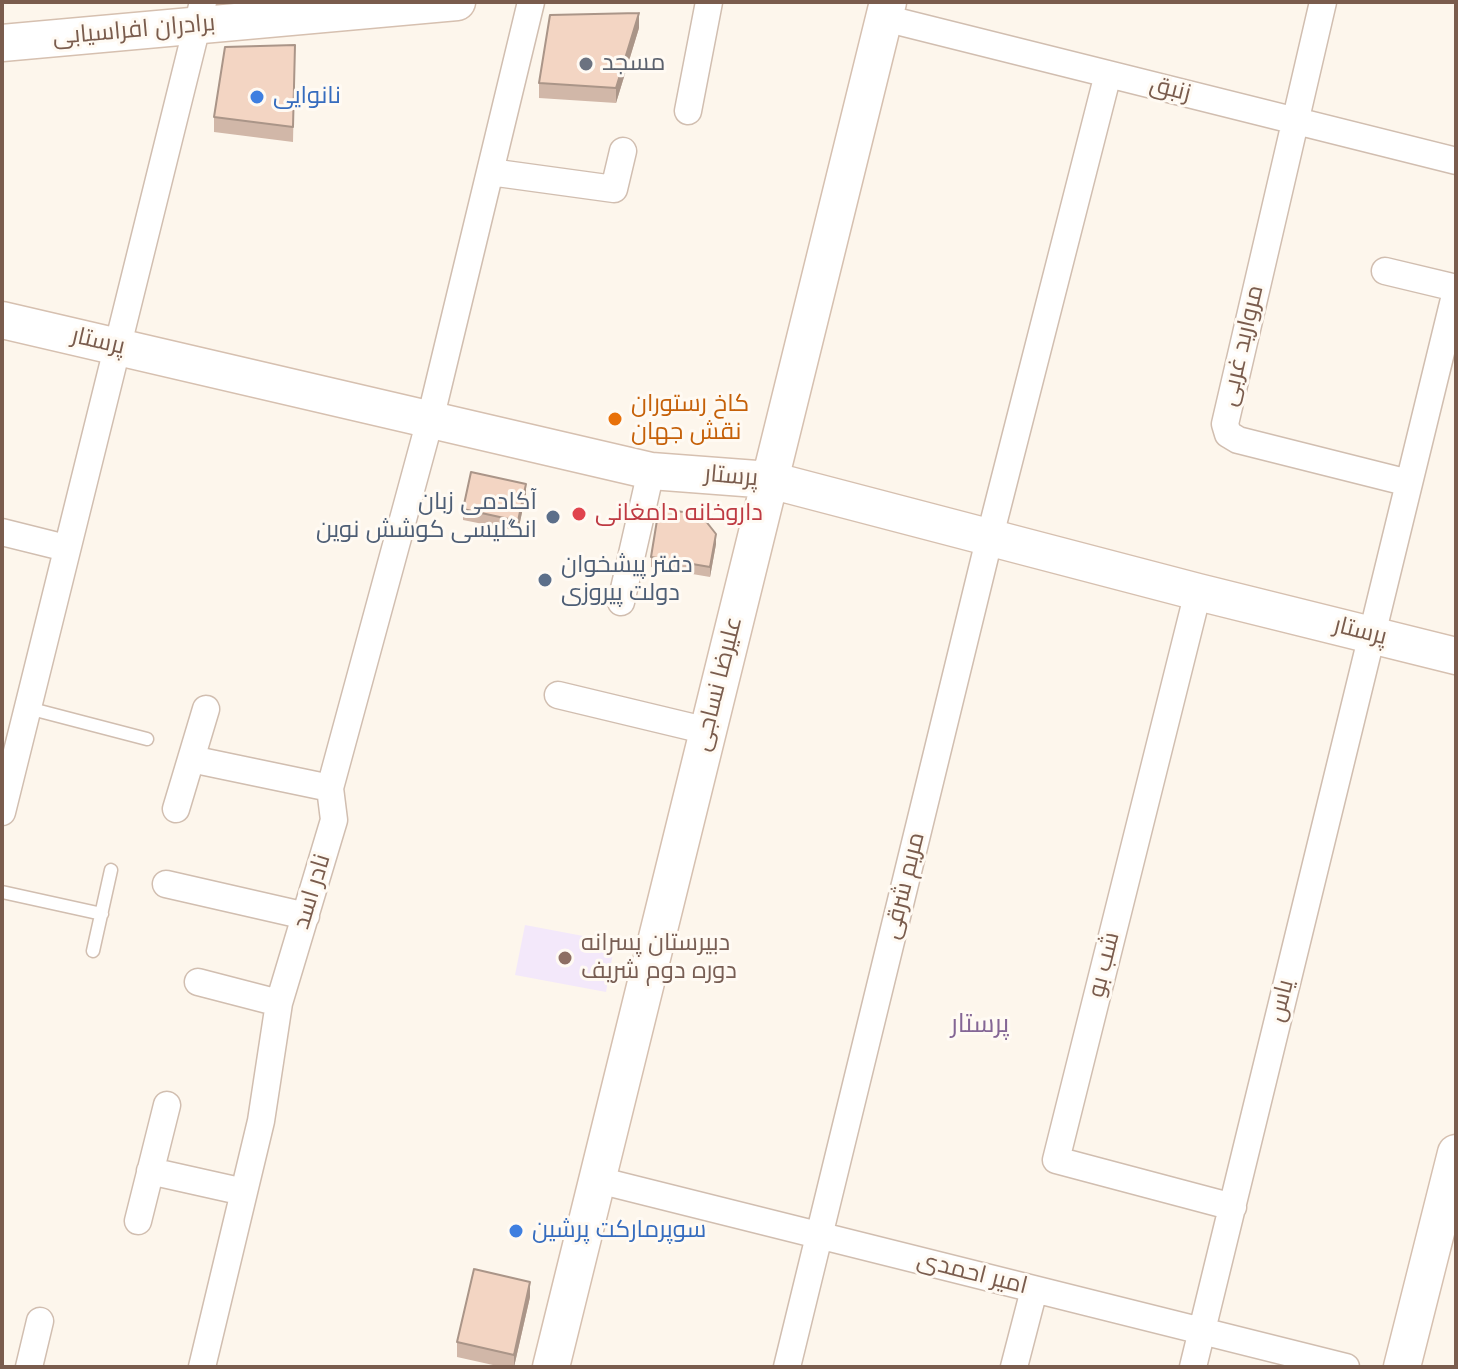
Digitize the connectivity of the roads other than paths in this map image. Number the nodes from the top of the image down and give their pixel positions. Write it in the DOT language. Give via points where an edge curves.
graph roads {
  1 [pos="457,2"];
  2 [pos="531,2"];
  3 [pos="709,2"];
  4 [pos="1323,2"];
  5 [pos="378,6"];
  6 [pos="886,10"];
  7 [pos="200,14"];
  8 [pos="2,43"];
  9 [pos="1108,74"];
  10 [pos="688,111"];
  11 [pos="1294,121"];
  12 [pos="623,151"];
  13 [pos="1456,161"];
  14 [pos="490,172"];
  15 [pos="1385,271"];
  16 [pos="1456,289"];
  17 [pos="2,320"];
  18 [pos="117,347"];
  19 [pos="430,420"];
  20 [pos="651,471"];
  21 [pos="770,480"];
  22 [pos="1409,483"];
  23 [pos="2,532"];
  24 [pos="990,536"];
  25 [pos="66,548"];
  26 [pos="1198,592"];
  27 [pos="621,602"];
  28 [pos="1371,634"];
  29 [pos="1456,656"];
  30 [pos="558,695"];
  31 [pos="28,708"];
  32 [pos="206,709"];
  33 [pos="708,731"];
  34 [pos="147,739"];
  35 [pos="10,749"];
  36 [pos="191,759"];
  37 [pos="330,788"];
  38 [pos="176,809"];
  39 [pos="2,812"];
  40 [pos="111,870"];
  41 [pos="166,884"];
  42 [pos="2,892"];
  43 [pos="102,914"];
  44 [pos="306,916"];
  45 [pos="93,951"];
  46 [pos="198,982"];
  47 [pos="279,1003"];
  48 [pos="167,1105"];
  49 [pos="1456,1153"];
  50 [pos="150,1171"];
  51 [pos="598,1180"];
  52 [pos="244,1192"];
  53 [pos="1233,1207"];
  54 [pos="138,1221"];
  55 [pos="820,1235"];
  56 [pos="1034,1290"];
  57 [pos="40,1321"];
  58 [pos="1202,1331"];
  59 [pos="29,1367"];
  60 [pos="202,1367"];
  61 [pos="551,1367"];
  62 [pos="787,1367"];
  63 [pos="1014,1367"];
  64 [pos="1193,1367"];
  65 [pos="1346,1367"];
  66 [pos="1402,1367"];
  1 -- 5 [label="street, برادران افراسیابی"];
  2 -- 14 [label="street, نادر اسد"];
  3 -- 10 [label="street"];
  4 -- 11 [label="street"];
  5 -- 7 [label="street, برادران افراسیابی"];
  6 -- 9 [label="street, زنبق"];
  6 -- 21 [label="street, علیرضا نساجی"];
  7 -- 8 [label="street, برادران افراسیابی"];
  7 -- 18 [label="street"];
  9 -- 11 [label="street, زنبق"];
  9 -- 24 [label="street, مریم شرقی"];
  11 -- 13 [label="street, زنبق"];
  11 -- 22 [label="street, مروارید غربی" via="1225,424 1228,434"];
  12 -- 14 [label="street" via="614,189"];
  14 -- 19 [label="street, نادر اسد"];
  15 -- 16 [label="street"];
  16 -- 22 [label="street, یاس"];
  17 -- 18 [label="street, پرستار"];
  18 -- 19 [label="street, پرستار"];
  18 -- 25 [label="street"];
  19 -- 20 [label="street, پرستار"];
  19 -- 37 [label="street, نادر اسد"];
  20 -- 21 [label="street, پرستار"];
  20 -- 27 [label="street"];
  21 -- 24 [label="street, پرستار"];
  21 -- 33 [label="street, علیرضا نساجی"];
  22 -- 28 [label="street, یاس"];
  23 -- 25 [label="street"];
  24 -- 26 [label="street, پرستار"];
  24 -- 55 [label="street, مریم شرقی"];
  25 -- 31 [label="street"];
  26 -- 28 [label="street, پرستار"];
  26 -- 53 [label="street, شب بو" via="1056,1160"];
  28 -- 29 [label="street, پرستار"];
  28 -- 53 [label="street, یاس"];
  30 -- 33 [label="street"];
  31 -- 34 [label="lane"];
  31 -- 35 [label="street"];
  32 -- 36 [label="street"];
  33 -- 51 [label="street, علیرضا نساجی"];
  35 -- 39 [label="street"];
  36 -- 37 [label="street"];
  36 -- 38 [label="street"];
  37 -- 44 [label="street, نادر اسد" via="334,820"];
  40 -- 43 [label="lane"];
  41 -- 44 [label="street"];
  42 -- 43 [label="lane"];
  43 -- 45 [label="lane"];
  44 -- 47 [label="street, نادر اسد"];
  46 -- 47 [label="street"];
  47 -- 52 [label="street, نادر اسد"];
  48 -- 50 [label="street"];
  49 -- 66 [label="street"];
  50 -- 52 [label="street"];
  50 -- 54 [label="street"];
  51 -- 55 [label="street, امیر احمدی"];
  51 -- 61 [label="street, علیرضا نساجی"];
  52 -- 60 [label="street, نادر اسد"];
  53 -- 58 [label="street, یاس"];
  55 -- 56 [label="street, امیر احمدی"];
  55 -- 62 [label="street, مریم شرقی"];
  56 -- 58 [label="street, امیر احمدی"];
  56 -- 63 [label="street"];
  57 -- 59 [label="street"];
  58 -- 64 [label="street, یاس"];
  58 -- 65 [label="street, امیر احمدی"];
}
